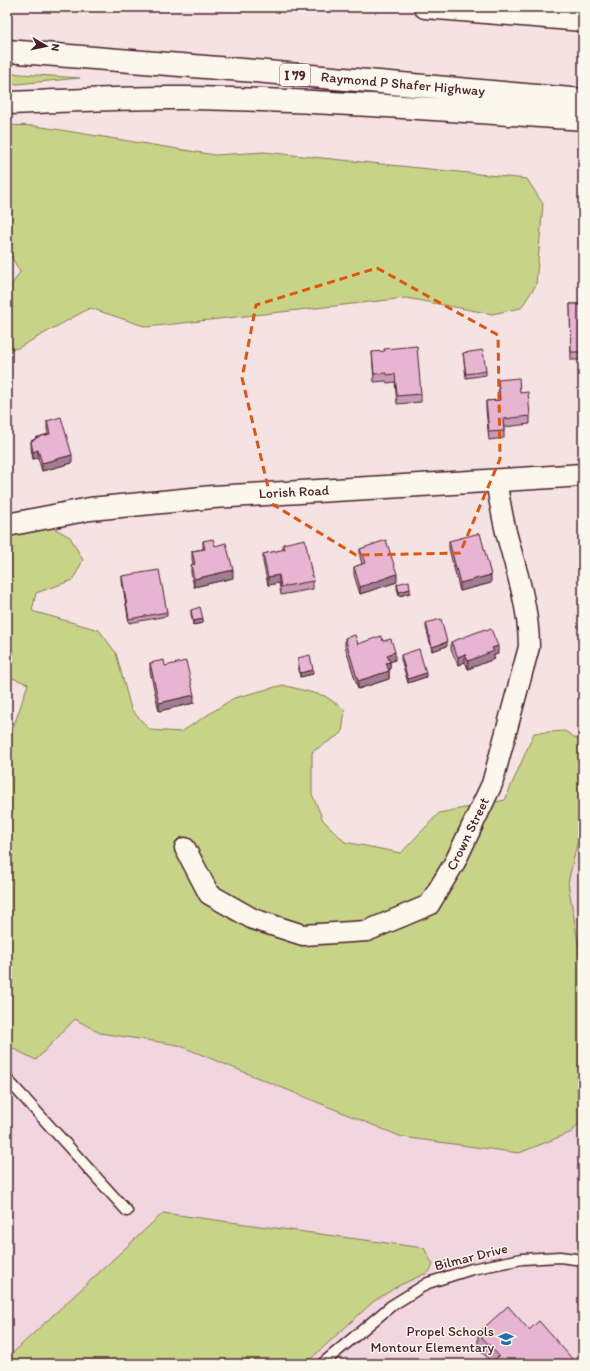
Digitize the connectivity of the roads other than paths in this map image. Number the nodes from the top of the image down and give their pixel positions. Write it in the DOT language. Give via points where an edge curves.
graph roads {
  1 [pos="425,7"];
  2 [pos="576,19"];
  3 [pos="7,51"];
  4 [pos="583,100"];
  5 [pos="7,103"];
  6 [pos="583,119"];
  7 [pos="583,475"];
  8 [pos="496,480"];
  9 [pos="7,525"];
  10 [pos="185,848"];
  11 [pos="7,1079"];
  12 [pos="127,1211"];
  13 [pos="583,1260"];
  14 [pos="322,1364"];
  1 -- 2 [label="main road"];
  3 -- 4 [label="main road, Raymond P Shafer Highway / I 79"];
  5 -- 6 [label="main road" via="184,98 323,102"];
  7 -- 8 [label="main road, Lorish Road"];
  8 -- 9 [label="main road, Lorish Road" via="213,497 90,509"];
  8 -- 10 [label="street, Crown Street" via="524,598 529,627 529,647 492,784 455,862 429,905 366,931 303,935 253,919 209,894"];
  11 -- 12 [label="lane"];
  13 -- 14 [label="lane, Bilmar Drive" via="560,1257 522,1259 472,1269 428,1283 391,1306"];
}
